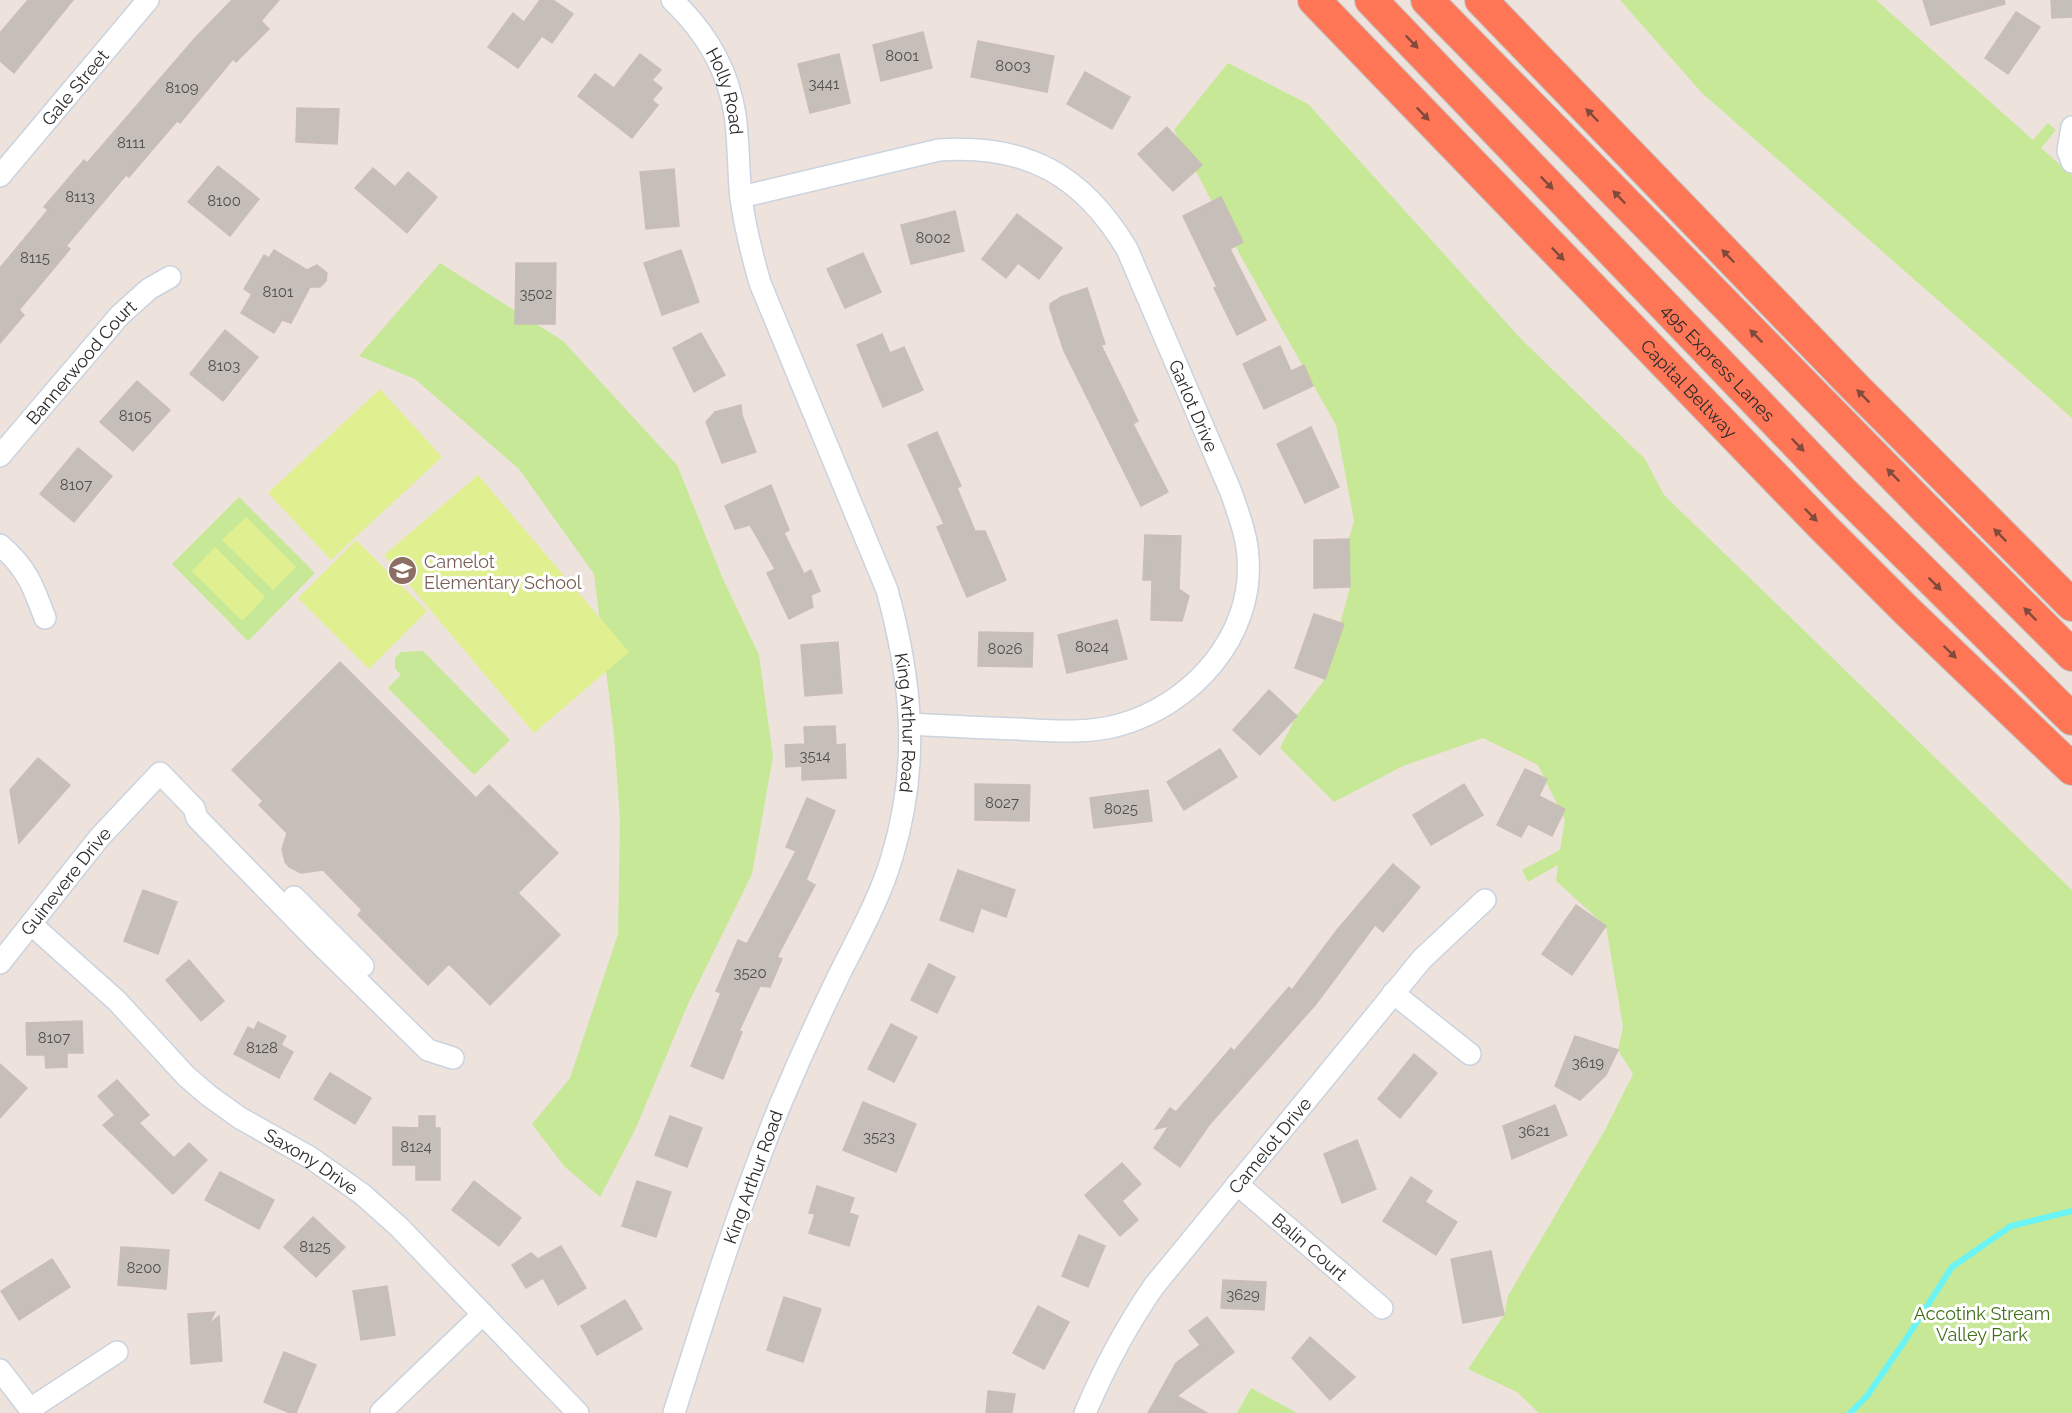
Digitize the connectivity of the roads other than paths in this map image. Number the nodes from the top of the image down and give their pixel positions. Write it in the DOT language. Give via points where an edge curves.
graph roads {
  1 [pos="148,0"];
  2 [pos="672,0"];
  3 [pos="1304,0"];
  4 [pos="1314,0"];
  5 [pos="1371,0"];
  6 [pos="1427,0"];
  7 [pos="1481,0"];
  8 [pos="1368,56"];
  9 [pos="2072,127"];
  10 [pos="2072,162"];
  11 [pos="0,176"];
  12 [pos="741,197"];
  13 [pos="170,278"];
  14 [pos="0,456"];
  15 [pos="0,545"];
  16 [pos="2072,605"];
  17 [pos="45,618"];
  18 [pos="2072,655"];
  19 [pos="2072,719"];
  20 [pos="910,724"];
  21 [pos="2072,769"];
  22 [pos="194,808"];
  23 [pos="1485,900"];
  24 [pos="32,925"];
  25 [pos="0,963"];
  26 [pos="1393,993"];
  27 [pos="1470,1054"];
  28 [pos="1237,1184"];
  29 [pos="1382,1308"];
  30 [pos="483,1314"];
  31 [pos="117,1352"];
  32 [pos="0,1370"];
  33 [pos="32,1411"];
  34 [pos="381,1412"];
  35 [pos="578,1413"];
  36 [pos="674,1413"];
  37 [pos="1085,1413"];
  1 -- 11 [label="street, Gale Street"];
  2 -- 12 [label="street, Holly Road" via="702,33 721,67 735,115"];
  3 -- 8 [label="highway"];
  4 -- 8 [label="highway, Capital Beltway"];
  5 -- 19 [label="highway, 495 Express Lanes, one-way" via="1841,490"];
  18 -- 6 [label="highway, one-way"];
  16 -- 7 [label="highway, one-way" via="1854,387"];
  8 -- 21 [label="highway, Capital Beltway, one-way" via="1824,528"];
  9 -- 10 [label="street" via="2068,151"];
  12 -- 20 [label="street, King Arthur Road" via="760,283 887,590 907,682"];
  12 -- 20 [label="street, Garlot Drive" via="939,150 996,151 1050,169 1093,202 1127,249 1244,530 1248,584 1233,634 1204,673 1175,699 1148,715 1119,726 1096,729"];
  13 -- 14 [label="street, Bannerwood Court" via="149,289 120,315"];
  15 -- 17 [label="street" via="31,580"];
  20 -- 36 [label="street, King Arthur Road" via="909,765 892,857 876,900 780,1106 731,1234"];
  22 -- 22 [label="street" via="206,811 453,1058 428,1050 197,818"];
  22 -- 24 [label="street, Guinevere Drive" via="160,773 99,838"];
  23 -- 26 [label="street, Camelot Drive"];
  24 -- 25 [label="street, Guinevere Drive"];
  24 -- 30 [label="street, Saxony Drive" via="117,1001 208,1095 362,1194"];
  26 -- 27 [label="street"];
  26 -- 28 [label="street, Camelot Drive"];
  28 -- 29 [label="street, Balin Court"];
  28 -- 37 [label="street, Camelot Drive" via="1154,1286 1126,1328"];
  30 -- 34 [label="street"];
  30 -- 35 [label="street, Saxony Drive"];
  31 -- 33 [label="street"];
  32 -- 33 [label="street"];
}
